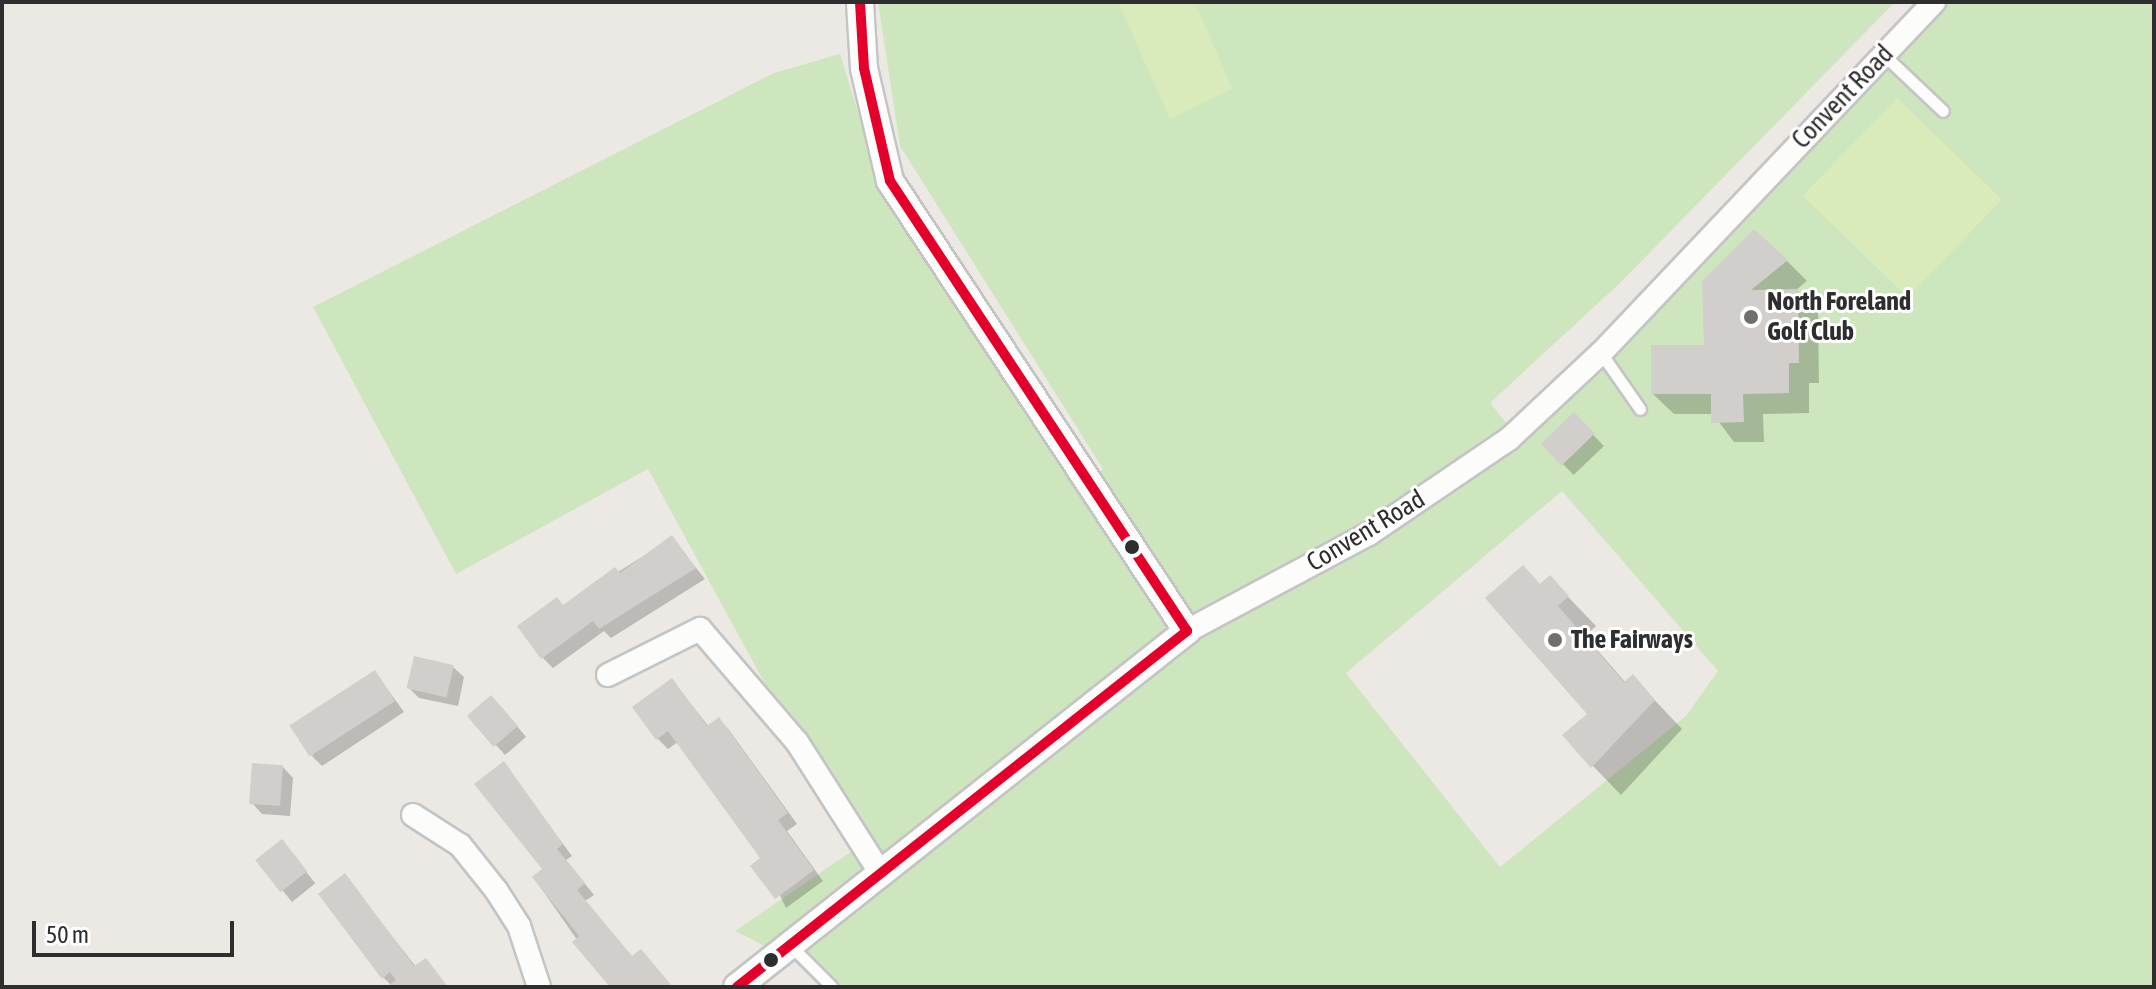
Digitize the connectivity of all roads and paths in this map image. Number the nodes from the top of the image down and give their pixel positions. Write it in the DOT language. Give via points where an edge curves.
graph roads {
  1 [pos="860,2"];
  2 [pos="1934,2"];
  3 [pos="1884,55"];
  4 [pos="1943,111"];
  5 [pos="1601,353"];
  6 [pos="1640,409"];
  7 [pos="1187,631"];
  8 [pos="608,675"];
  9 [pos="413,815"];
  10 [pos="878,869"];
  11 [pos="790,945"];
  12 [pos="539,987"];
  13 [pos="737,987"];
  14 [pos="832,987"];
  1 -- 7 [label="street" via="864,68 890,181"];
  2 -- 3 [label="street, Convent Road"];
  3 -- 4 [label="lane"];
  3 -- 5 [label="street, Convent Road"];
  5 -- 6 [label="lane"];
  5 -- 7 [label="street, Convent Road" via="1509,439 1369,534"];
  7 -- 10 [label="street, Convent Road"];
  8 -- 10 [label="street" via="700,629 797,742"];
  9 -- 12 [label="street" via="460,845 496,890 519,926"];
  10 -- 11 [label="street, Convent Road"];
  11 -- 13 [label="street, Convent Road"];
  11 -- 14 [label="lane"];
}
